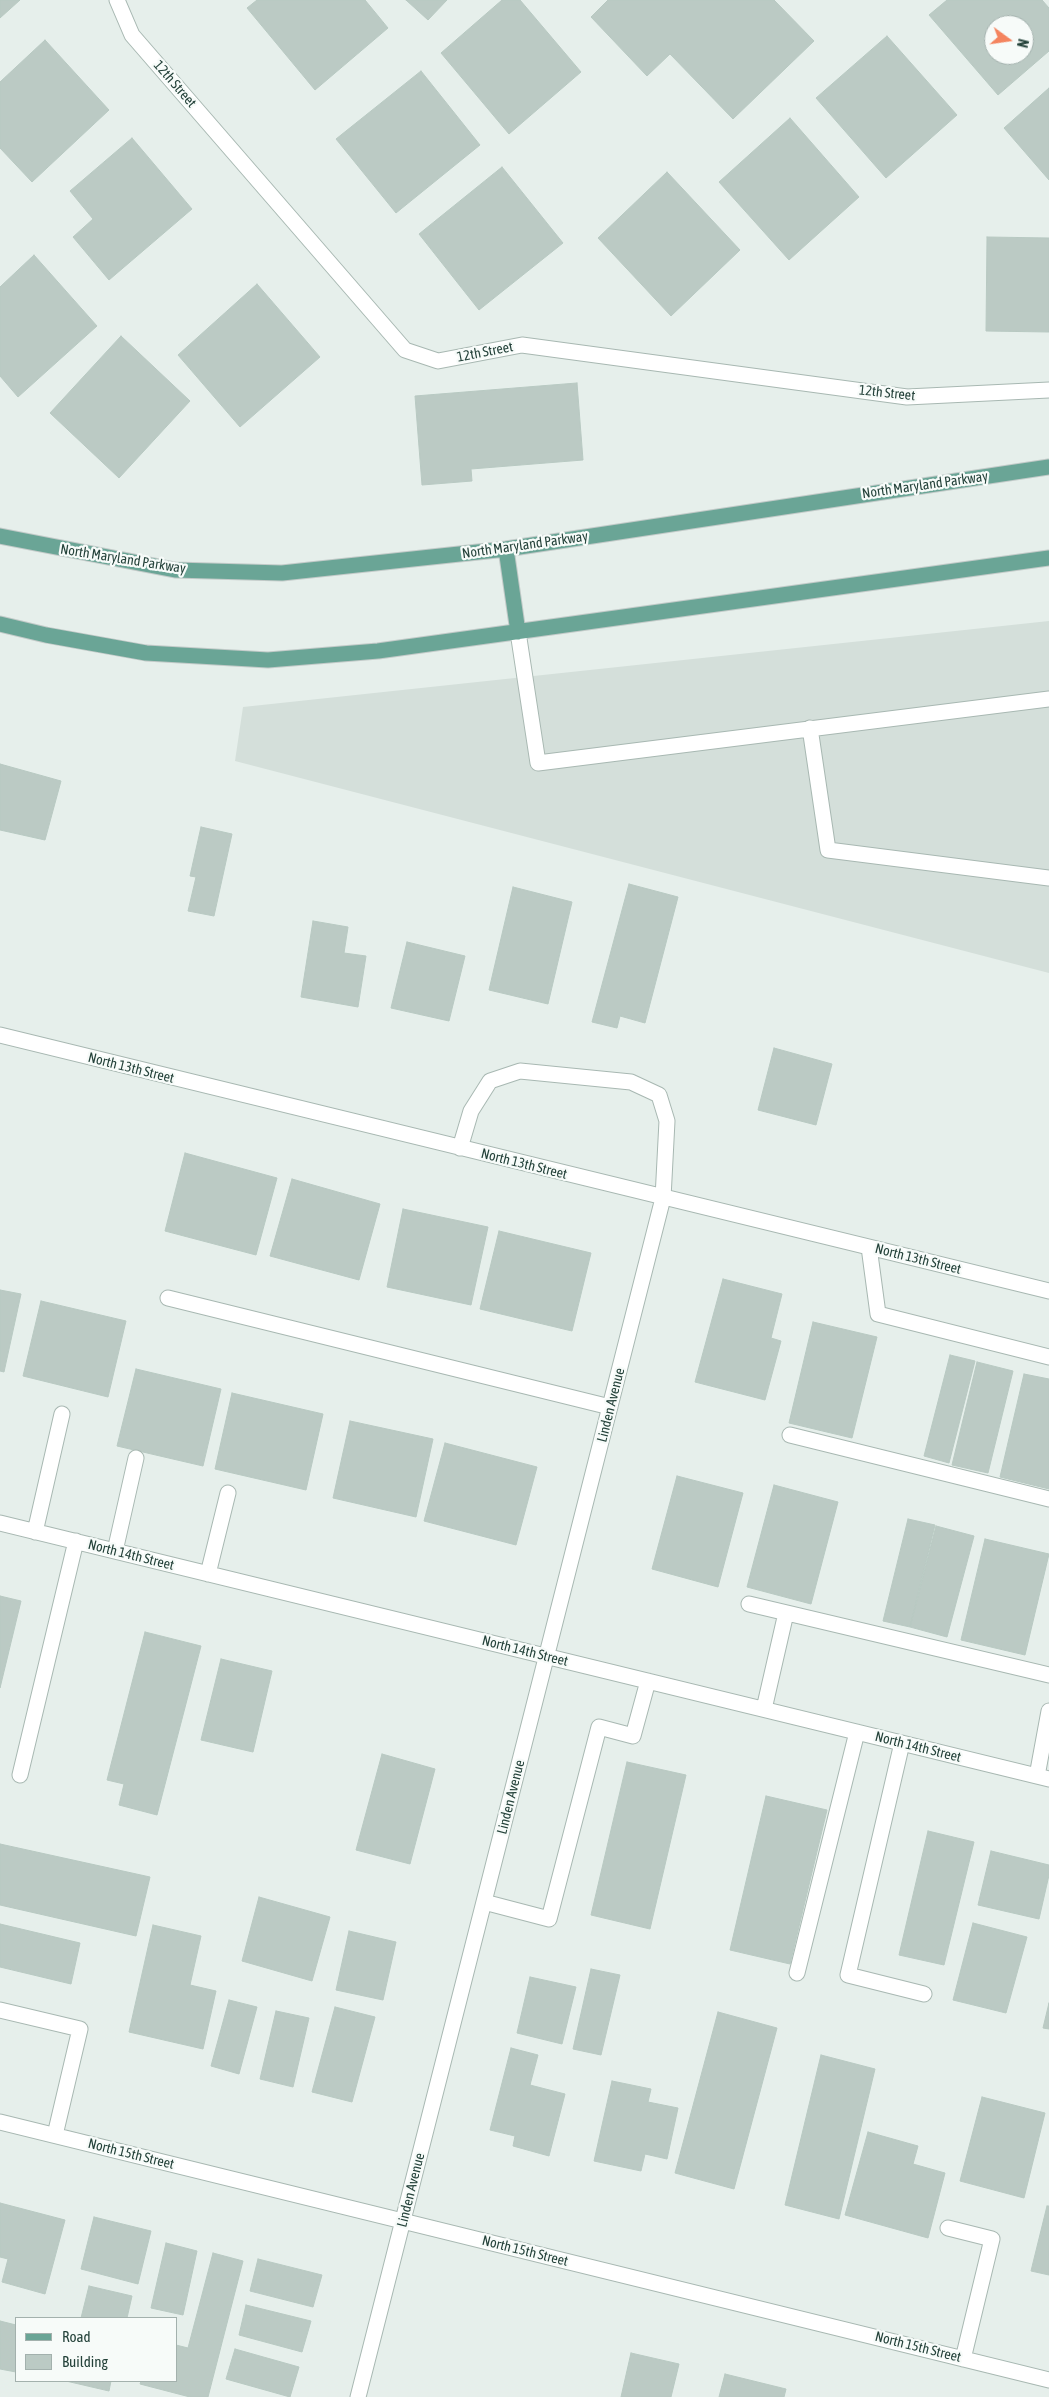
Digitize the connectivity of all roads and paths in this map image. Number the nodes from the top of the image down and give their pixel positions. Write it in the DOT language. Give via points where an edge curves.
graph roads {
  1 [pos="117,0"];
  2 [pos="1049,390"];
  3 [pos="1049,467"];
  4 [pos="0,536"];
  5 [pos="506,549"];
  6 [pos="1049,558"];
  7 [pos="0,624"];
  8 [pos="518,632"];
  9 [pos="1049,699"];
  10 [pos="810,728"];
  11 [pos="1049,878"];
  12 [pos="0,1036"];
  13 [pos="460,1148"];
  14 [pos="663,1198"];
  15 [pos="869,1247"];
  16 [pos="1049,1291"];
  17 [pos="168,1298"];
  18 [pos="1049,1357"];
  19 [pos="610,1407"];
  20 [pos="62,1414"];
  21 [pos="790,1435"];
  22 [pos="136,1458"];
  23 [pos="228,1494"];
  24 [pos="1049,1499"];
  25 [pos="0,1523"];
  26 [pos="35,1532"];
  27 [pos="76,1541"];
  28 [pos="115,1551"];
  29 [pos="208,1574"];
  30 [pos="749,1604"];
  31 [pos="786,1613"];
  32 [pos="547,1656"];
  33 [pos="1049,1675"];
  34 [pos="648,1681"];
  35 [pos="764,1709"];
  36 [pos="1049,1711"];
  37 [pos="857,1732"];
  38 [pos="902,1743"];
  39 [pos="20,1775"];
  40 [pos="1043,1777"];
  41 [pos="484,1902"];
  42 [pos="797,1973"];
  43 [pos="924,1994"];
  44 [pos="0,2010"];
  45 [pos="0,2122"];
  46 [pos="55,2135"];
  47 [pos="403,2221"];
  48 [pos="948,2228"];
  49 [pos="963,2359"];
  50 [pos="1049,2380"];
  51 [pos="358,2397"];
  1 -- 2 [label="street, 12th Street" via="132,35 405,350 438,361 522,345 907,397"];
  3 -- 5 [label="main road, North Maryland Parkway"];
  4 -- 5 [label="main road, North Maryland Parkway" via="175,570 282,573"];
  5 -- 8 [label="main road"];
  6 -- 8 [label="main road"];
  7 -- 8 [label="main road" via="146,653 268,660 378,651"];
  8 -- 10 [label="street" via="538,762"];
  9 -- 10 [label="street"];
  10 -- 11 [label="street" via="828,850"];
  12 -- 13 [label="street, North 13th Street"];
  13 -- 14 [label="street, North 13th Street"];
  13 -- 14 [label="street, Linden Avenue" via="471,1111 490,1081 520,1071 631,1082 660,1095 667,1121"];
  14 -- 15 [label="street, North 13th Street"];
  14 -- 19 [label="street, Linden Avenue"];
  15 -- 16 [label="street, North 13th Street"];
  15 -- 18 [label="street" via="878,1314"];
  17 -- 19 [label="street"];
  19 -- 32 [label="street, Linden Avenue"];
  20 -- 26 [label="street"];
  21 -- 24 [label="street"];
  22 -- 28 [label="street"];
  23 -- 29 [label="street"];
  25 -- 26 [label="street, North 14th Street"];
  26 -- 27 [label="street, North 14th Street"];
  27 -- 28 [label="street, North 14th Street"];
  27 -- 39 [label="street"];
  28 -- 29 [label="street, North 14th Street"];
  29 -- 32 [label="street, North 14th Street"];
  30 -- 31 [label="street"];
  31 -- 33 [label="street"];
  31 -- 35 [label="street"];
  32 -- 34 [label="street, North 14th Street"];
  32 -- 41 [label="street, Linden Avenue"];
  34 -- 35 [label="street, North 14th Street"];
  34 -- 41 [label="street" via="634,1736 599,1727 549,1919"];
  35 -- 37 [label="street, North 14th Street"];
  36 -- 40 [label="street"];
  37 -- 38 [label="street, North 14th Street"];
  37 -- 42 [label="street"];
  38 -- 40 [label="street, North 14th Street"];
  38 -- 43 [label="street" via="848,1975"];
  41 -- 47 [label="street, Linden Avenue"];
  44 -- 46 [label="street" via="80,2029"];
  45 -- 46 [label="street, North 15th Street"];
  46 -- 47 [label="street, North 15th Street"];
  47 -- 49 [label="street, North 15th Street"];
  47 -- 51 [label="street, Linden Avenue"];
  48 -- 49 [label="street" via="992,2239"];
  49 -- 50 [label="street, North 15th Street"];
}
